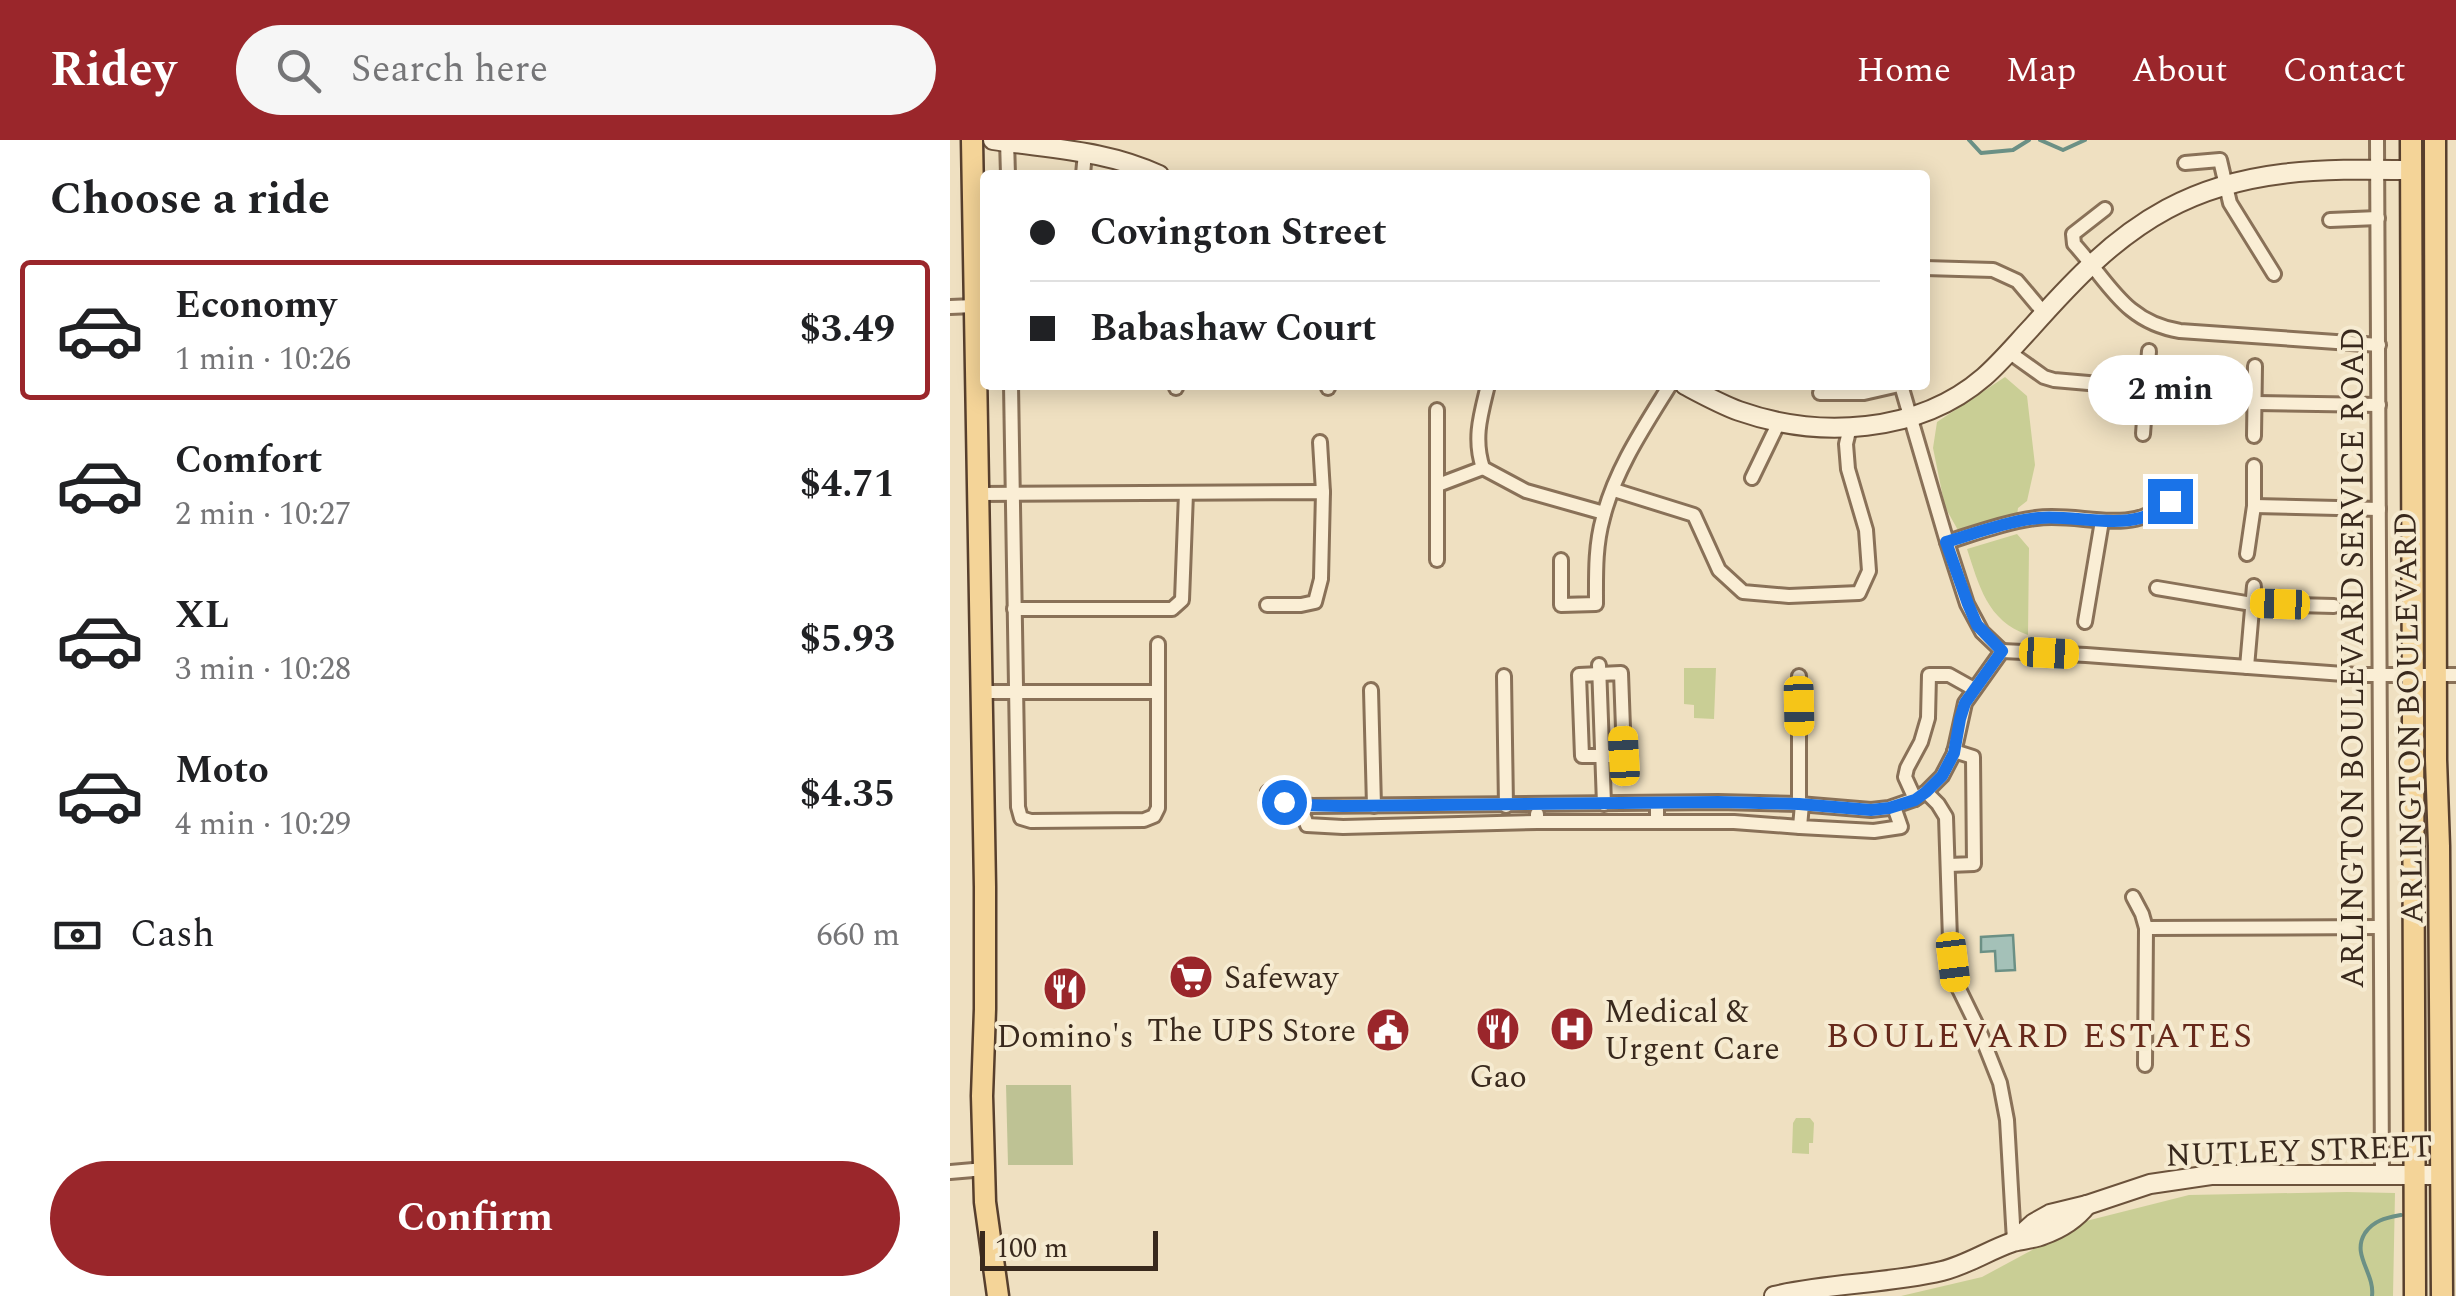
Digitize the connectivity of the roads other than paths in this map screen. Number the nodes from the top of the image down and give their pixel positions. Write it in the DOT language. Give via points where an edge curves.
graph roads {
  1 [pos="972,140"];
  2 [pos="2377,140"];
  3 [pos="2411,140"];
  4 [pos="2435,140"];
  5 [pos="1002,141"];
  6 [pos="1085,152"];
  7 [pos="2186,163"];
  8 [pos="1007,170"];
  9 [pos="1084,170"];
  10 [pos="1147,170"];
  11 [pos="2377,170"];
  12 [pos="2412,170"];
  13 [pos="2227,185"];
  14 [pos="2105,209"];
  15 [pos="2378,218"];
  16 [pos="2330,220"];
  17 [pos="2092,263"];
  18 [pos="1930,268"];
  19 [pos="2274,274"];
  20 [pos="974,306"];
  21 [pos="950,307"];
  22 [pos="2044,313"];
  23 [pos="2379,345"];
  24 [pos="2148,350"];
  25 [pos="2009,352"];
  26 [pos="2255,366"];
  27 [pos="2146,388"];
  28 [pos="1011,390"];
  29 [pos="1487,390"];
  30 [pos="1667,390"];
  31 [pos="1695,390"];
  32 [pos="1878,390"];
  33 [pos="1902,390"];
  34 [pos="1820,393"];
  35 [pos="2256,402"];
  36 [pos="2379,405"];
  37 [pos="1437,410"];
  38 [pos="1910,416"];
  39 [pos="1779,422"];
  40 [pos="1850,427"];
  41 [pos="2143,434"];
  42 [pos="2254,436"];
  43 [pos="1320,442"];
  44 [pos="2254,466"];
  45 [pos="1483,468"];
  46 [pos="1752,478"];
  47 [pos="1438,485"];
  48 [pos="2178,487"];
  49 [pos="1614,490"];
  50 [pos="1323,492"];
  51 [pos="1186,493"];
  52 [pos="978,494"];
  53 [pos="1012,494"];
  54 [pos="2254,506"];
  55 [pos="2379,509"];
  56 [pos="1604,513"];
  57 [pos="2102,522"];
  58 [pos="1946,542"];
  59 [pos="2247,554"];
  60 [pos="1437,560"];
  61 [pos="1561,560"];
  62 [pos="2254,586"];
  63 [pos="2156,588"];
  64 [pos="2252,604"];
  65 [pos="1267,605"];
  66 [pos="2334,606"];
  67 [pos="1014,609"];
  68 [pos="2085,622"];
  69 [pos="1158,644"];
  70 [pos="2002,651"];
  71 [pos="2247,668"];
  72 [pos="1599,669"];
  73 [pos="2379,674"];
  74 [pos="2414,675"];
  75 [pos="2446,675"];
  76 [pos="1504,676"];
  77 [pos="1799,676"];
  78 [pos="1974,689"];
  79 [pos="1371,690"];
  80 [pos="1016,691"];
  81 [pos="982,692"];
  82 [pos="1158,692"];
  83 [pos="1954,751"];
  84 [pos="1602,756"];
  85 [pos="1268,792"];
  86 [pos="1921,796"];
  87 [pos="1658,803"];
  88 [pos="1604,804"];
  89 [pos="1800,804"];
  90 [pos="1300,805"];
  91 [pos="1538,805"];
  92 [pos="1374,806"];
  93 [pos="1506,806"];
  94 [pos="1894,807"];
  95 [pos="1537,822"];
  96 [pos="1657,822"];
  97 [pos="1800,827"];
  98 [pos="1949,865"];
  99 [pos="2132,897"];
  100 [pos="2380,927"];
  101 [pos="2146,928"];
  102 [pos="2145,1064"];
  103 [pos="984,1170"];
  104 [pos="950,1172"];
  105 [pos="2449,1175"];
  106 [pos="2382,1176"];
  107 [pos="2416,1176"];
  108 [pos="2014,1242"];
  109 [pos="998,1296"];
  110 [pos="1774,1296"];
  111 [pos="2415,1296"];
  112 [pos="2442,1296"];
  1 -- 20 [label="main road"];
  2 -- 11 [label="street, ARLINGTON BOULEVARD SERVICE ROAD"];
  3 -- 12 [label="main road, ARLINGTON BOULEVARD"];
  4 -- 75 [label="main road, ARLINGTON BOULEVARD"];
  5 -- 6 [label="street"];
  5 -- 8 [label="street"];
  6 -- 9 [label="street"];
  6 -- 10 [label="street"];
  7 -- 13 [label="street" via="2220,160"];
  11 -- 12 [label="street"];
  11 -- 13 [label="street" via="2306,170"];
  11 -- 15 [label="street, ARLINGTON BOULEVARD SERVICE ROAD"];
  12 -- 74 [label="main road, ARLINGTON BOULEVARD"];
  13 -- 17 [label="street" via="2150,218"];
  13 -- 19 [label="street" via="2230,202"];
  14 -- 17 [label="street" via="2072,234"];
  15 -- 16 [label="street"];
  15 -- 23 [label="street, ARLINGTON BOULEVARD SERVICE ROAD"];
  17 -- 22 [label="street"];
  17 -- 23 [label="street" via="2122,304 2161,328"];
  18 -- 22 [label="street" via="1993,270 2017,281"];
  20 -- 21 [label="street"];
  20 -- 52 [label="main road"];
  22 -- 25 [label="street"];
  23 -- 36 [label="street, ARLINGTON BOULEVARD SERVICE ROAD"];
  24 -- 27 [label="street"];
  25 -- 27 [label="street" via="2054,380"];
  25 -- 38 [label="street" via="1970,388"];
  26 -- 35 [label="street"];
  27 -- 41 [label="street"];
  28 -- 53 [label="street"];
  29 -- 45 [label="street" via="1477,430"];
  30 -- 49 [label="street" via="1630,449"];
  31 -- 39 [label="street"];
  32 -- 34 [label="street"];
  33 -- 38 [label="street"];
  35 -- 36 [label="street"];
  35 -- 42 [label="street"];
  36 -- 55 [label="street, ARLINGTON BOULEVARD SERVICE ROAD"];
  37 -- 47 [label="street"];
  38 -- 40 [label="street"];
  38 -- 58 [label="street"];
  39 -- 40 [label="street"];
  39 -- 46 [label="street"];
  40 -- 49 [label="street" via="1848,469 1870,571 1860,593 1743,592 1719,570 1694,515"];
  43 -- 50 [label="street"];
  44 -- 54 [label="street"];
  45 -- 47 [label="street"];
  45 -- 56 [label="street" via="1526,491"];
  47 -- 60 [label="street"];
  48 -- 57 [label="street" via="2162,510"];
  49 -- 56 [label="street"];
  50 -- 51 [label="street"];
  50 -- 65 [label="street" via="1315,602"];
  51 -- 53 [label="street"];
  51 -- 67 [label="street" via="1177,606"];
  52 -- 53 [label="street"];
  52 -- 81 [label="main road"];
  53 -- 67 [label="street"];
  54 -- 55 [label="street"];
  54 -- 59 [label="street"];
  55 -- 73 [label="street, ARLINGTON BOULEVARD SERVICE ROAD"];
  56 -- 61 [label="street" via="1596,604 1561,605"];
  57 -- 58 [label="street" via="2042,517"];
  57 -- 68 [label="street"];
  58 -- 70 [label="street" via="1977,625"];
  62 -- 64 [label="street"];
  63 -- 64 [label="street"];
  64 -- 66 [label="street"];
  64 -- 71 [label="street"];
  67 -- 80 [label="street"];
  69 -- 82 [label="street"];
  70 -- 71 [label="street"];
  70 -- 78 [label="street"];
  71 -- 73 [label="street"];
  72 -- 84 [label="street"];
  72 -- 84 [label="street" via="1579,675 1582,756"];
  72 -- 84 [label="street" via="1621,673 1624,756"];
  73 -- 74 [label="street"];
  73 -- 100 [label="street, ARLINGTON BOULEVARD SERVICE ROAD"];
  74 -- 75 [label="street"];
  74 -- 107 [label="main road, ARLINGTON BOULEVARD"];
  75 -- 105 [label="main road, ARLINGTON BOULEVARD"];
  76 -- 93 [label="street"];
  77 -- 89 [label="street"];
  78 -- 83 [label="street"];
  78 -- 86 [label="street" via="1949,675 1929,675 1928,718 1905,778"];
  79 -- 92 [label="street"];
  80 -- 81 [label="street"];
  80 -- 82 [label="street"];
  80 -- 82 [label="street" via="1018,808 1030,822 1154,816"];
  81 -- 103 [label="main road"];
  83 -- 86 [label="street" via="1942,776"];
  83 -- 98 [label="street" via="1973,758 1974,864"];
  84 -- 88 [label="street"];
  85 -- 90 [label="street"];
  86 -- 94 [label="street"];
  86 -- 98 [label="street" via="1946,817"];
  87 -- 88 [label="street"];
  87 -- 89 [label="street"];
  87 -- 96 [label="street"];
  88 -- 91 [label="street"];
  89 -- 94 [label="street"];
  89 -- 97 [label="street"];
  90 -- 92 [label="street"];
  90 -- 95 [label="street" via="1307,824 1343,827"];
  91 -- 93 [label="street"];
  91 -- 95 [label="street"];
  92 -- 93 [label="street"];
  94 -- 97 [label="street" via="1900,827"];
  95 -- 96 [label="street"];
  96 -- 97 [label="street"];
  98 -- 108 [label="street" via="1956,983 2000,1083 2007,1120"];
  99 -- 101 [label="street"];
  100 -- 101 [label="street"];
  100 -- 106 [label="street, ARLINGTON BOULEVARD SERVICE ROAD"];
  101 -- 102 [label="street"];
  103 -- 104 [label="street"];
  103 -- 109 [label="main road"];
  105 -- 107 [label="street, NUTLEY STREET"];
  105 -- 112 [label="main road, ARLINGTON BOULEVARD"];
  106 -- 107 [label="street, NUTLEY STREET"];
  106 -- 108 [label="street, NUTLEY STREET" via="2195,1177 2150,1184 2050,1214"];
  107 -- 111 [label="main road, ARLINGTON BOULEVARD"];
  108 -- 110 [label="street, NUTLEY STREET" via="1945,1270"];
}
